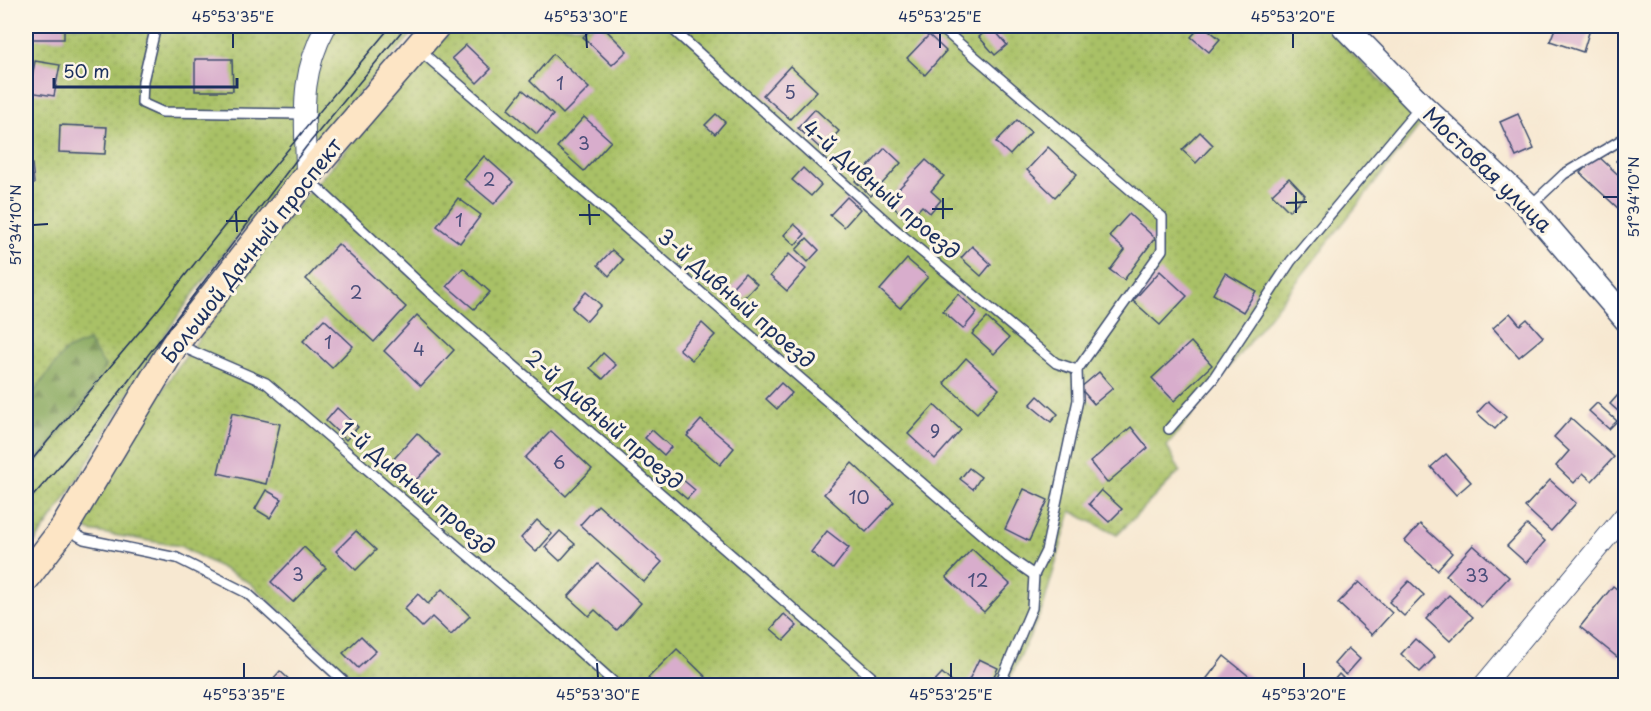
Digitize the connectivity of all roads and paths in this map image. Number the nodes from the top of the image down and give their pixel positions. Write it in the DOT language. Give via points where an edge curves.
graph roads {
  1 [pos="156,26"];
  2 [pos="326,26"];
  3 [pos="436,26"];
  4 [pos="669,26"];
  5 [pos="939,26"];
  6 [pos="1344,26"];
  7 [pos="417,48"];
  8 [pos="1422,106"];
  9 [pos="303,114"];
  10 [pos="1626,137"];
  11 [pos="306,177"];
  12 [pos="1529,206"];
  13 [pos="1626,319"];
  14 [pos="175,345"];
  15 [pos="1077,370"];
  16 [pos="1169,429"];
  17 [pos="1626,514"];
  18 [pos="64,528"];
  19 [pos="1034,575"];
  20 [pos="26,578"];
  21 [pos="349,686"];
  22 [pos="618,686"];
  23 [pos="882,686"];
  24 [pos="999,686"];
  25 [pos="1483,686"];
  1 -- 9 [label="lane" via="142,103 162,112"];
  2 -- 9 [label="street" via="306,75"];
  3 -- 7 [label="main road, Большой Дачный проспект"];
  4 -- 15 [label="lane, 4-й Дивный проезд" via="897,231 1056,363"];
  5 -- 15 [label="lane" via="1162,218 1162,250"];
  6 -- 8 [label="street, Мостовая улица"];
  7 -- 11 [label="main road, Большой Дачный проспект"];
  7 -- 19 [label="lane, 3-й Дивный проезд" via="1008,557"];
  8 -- 12 [label="street, Мостовая улица"];
  8 -- 16 [label="lane" via="1292,261 1213,379"];
  9 -- 11 [label="street"];
  10 -- 12 [label="lane" via="1564,174"];
  11 -- 14 [label="main road, Большой Дачный проспект"];
  11 -- 23 [label="lane, 2-й Дивный проезд" via="428,291"];
  12 -- 13 [label="street, Мостовая улица"];
  14 -- 18 [label="main road, Большой Дачный проспект"];
  14 -- 22 [label="lane, 1-й Дивный проезд" via="266,383"];
  15 -- 19 [label="lane" via="1078,400 1046,550"];
  17 -- 25 [label="street"];
  18 -- 20 [label="main road, Большой Дачный проспект"];
  18 -- 21 [label="lane" via="84,539 177,558 247,593"];
  19 -- 24 [label="lane" via="1032,608"];
}
